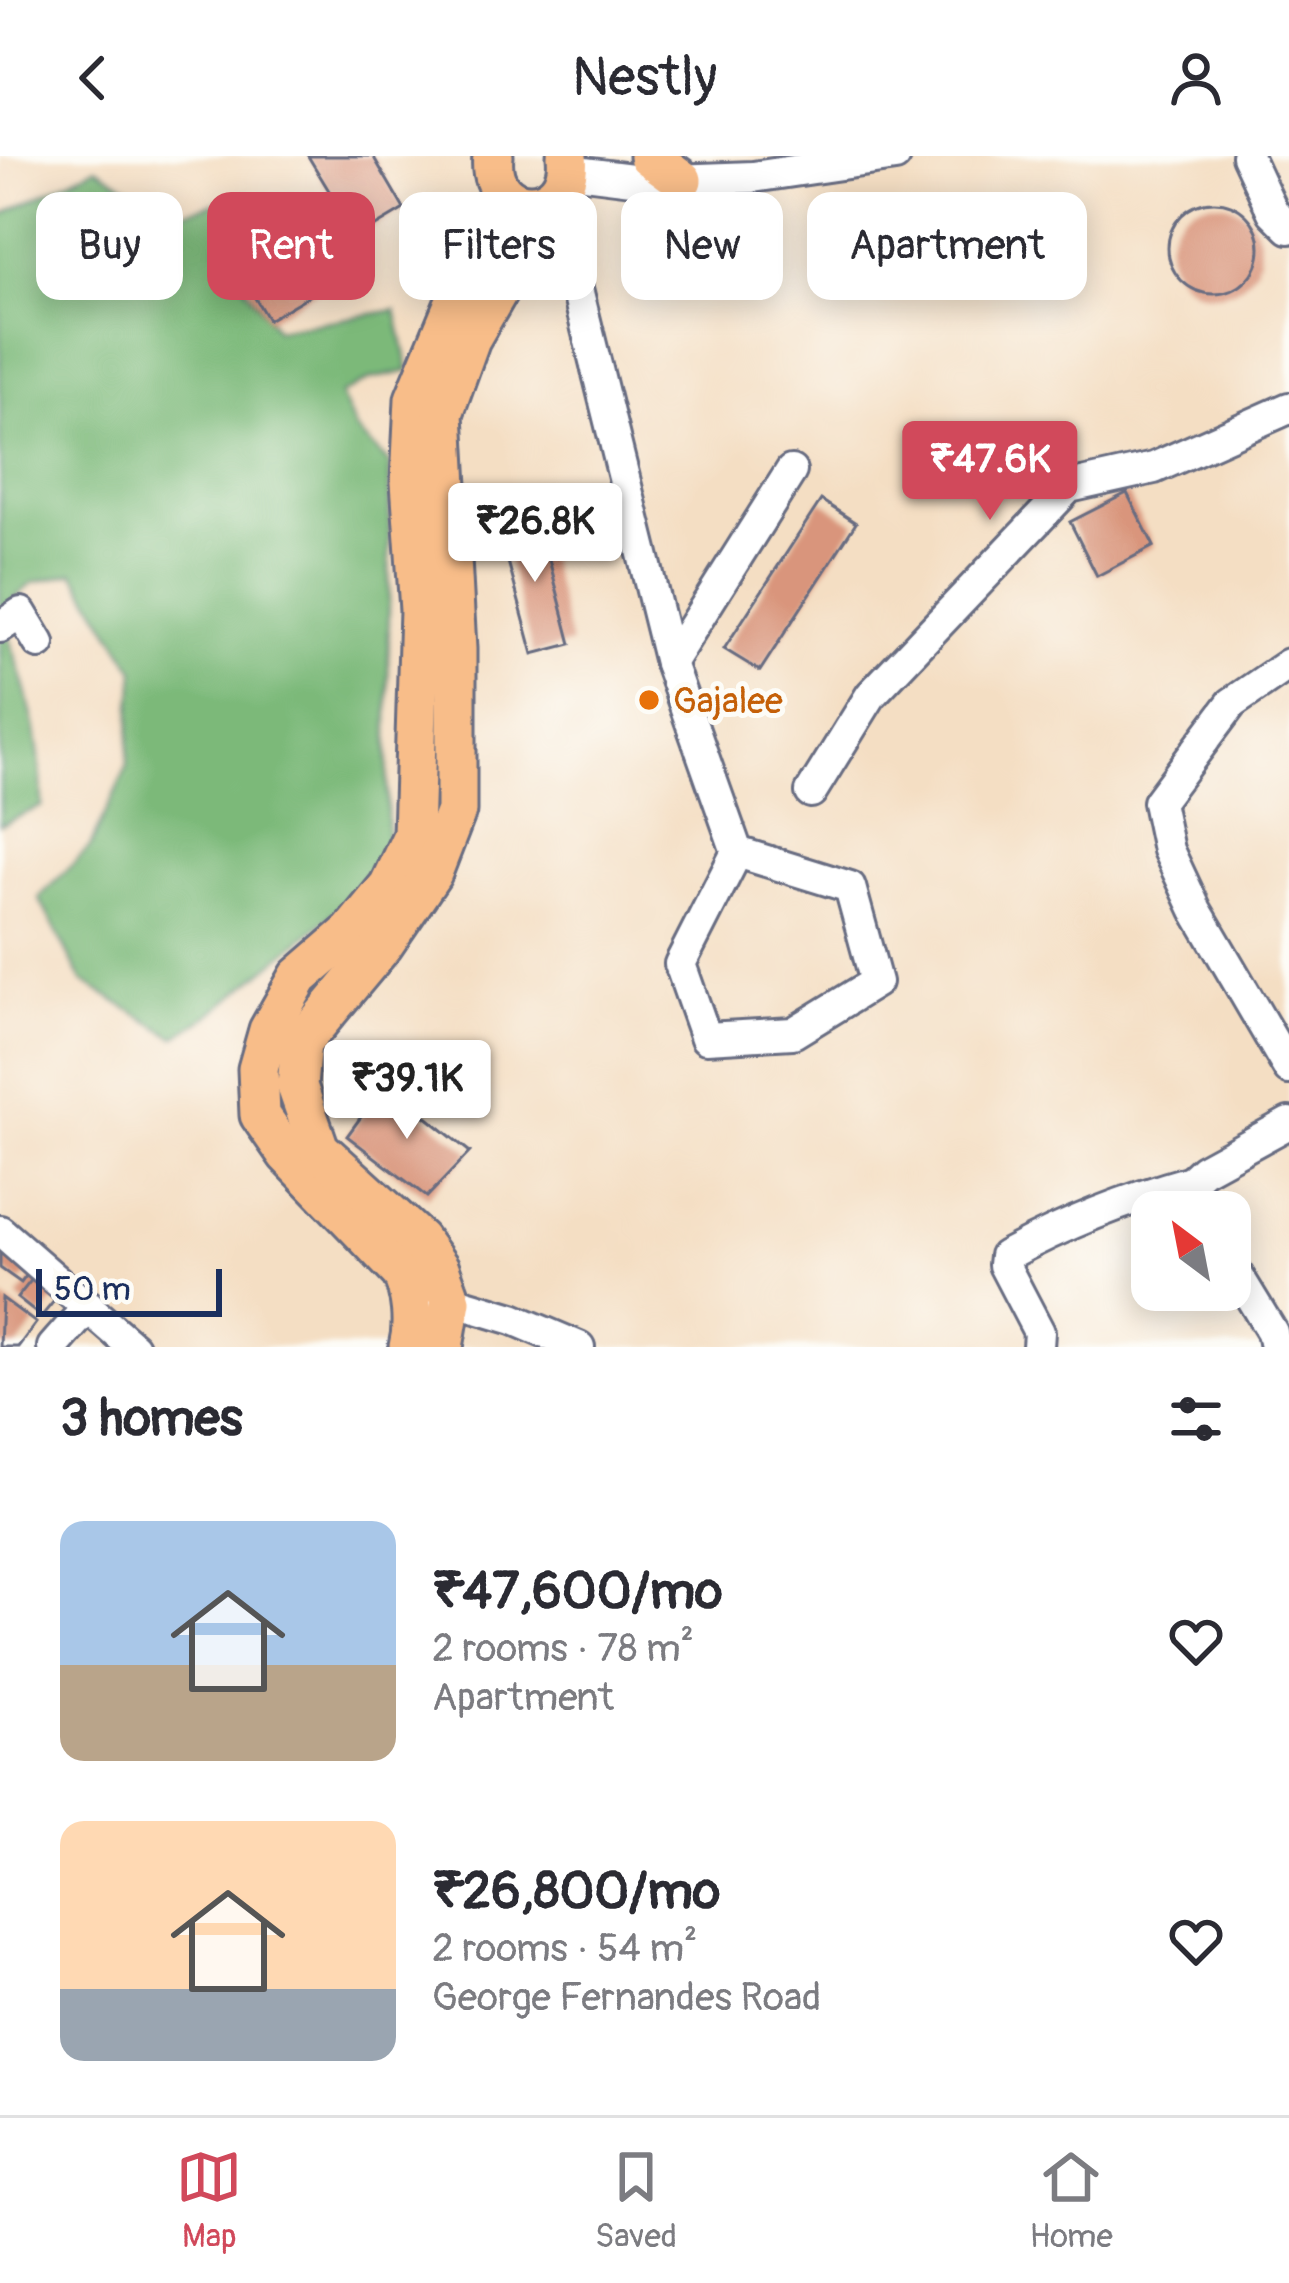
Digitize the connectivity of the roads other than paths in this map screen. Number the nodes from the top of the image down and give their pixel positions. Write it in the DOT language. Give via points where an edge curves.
graph roads {
  1 [pos="493,156"];
  2 [pos="649,156"];
  3 [pos="896,156"];
  4 [pos="1247,156"];
  5 [pos="554,178"];
  6 [pos="682,180"];
  7 [pos="1289,228"];
  8 [pos="1289,408"];
  9 [pos="791,472"];
  10 [pos="0,628"];
  11 [pos="39,643"];
  12 [pos="670,663"];
  13 [pos="1289,664"];
  14 [pos="811,792"];
  15 [pos="737,852"];
  16 [pos="1289,1069"];
  17 [pos="1289,1123"];
  18 [pos="1191,1181"];
  19 [pos="1188,1191"];
  20 [pos="0,1231"];
  21 [pos="409,1287"];
  22 [pos="1251,1298"];
  23 [pos="451,1301"];
  24 [pos="89,1306"];
  25 [pos="53,1347"];
  26 [pos="133,1347"];
  27 [pos="409,1347"];
  28 [pos="443,1347"];
  29 [pos="580,1347"];
  30 [pos="1038,1347"];
  31 [pos="1275,1347"];
  1 -- 5 [label="main road" via="495,182"];
  2 -- 6 [label="main road"];
  3 -- 6 [label="street"];
  4 -- 7 [label="street"];
  5 -- 6 [label="street"];
  5 -- 12 [label="street"];
  5 -- 21 [label="main road" via="478,247 415,398 413,835 389,886 352,932 299,977 258,1069 260,1115 287,1154"];
  5 -- 23 [label="main road" via="470,339 443,414 456,812 431,873 383,945 301,1043 297,1086 320,1149 419,1240"];
  8 -- 14 [label="street" via="1154,468 1069,488 871,695"];
  9 -- 12 [label="street"];
  10 -- 11 [label="street" via="21,614"];
  12 -- 15 [label="street"];
  13 -- 16 [label="street" via="1232,703 1159,802 1168,850 1196,910"];
  15 -- 15 [label="street" via="680,964 706,1038 794,1033 876,982 850,887"];
  17 -- 18 [label="street"];
  18 -- 19 [label="street"];
  18 -- 30 [label="street" via="1005,1256 1039,1332"];
  20 -- 24 [label="street"];
  21 -- 23 [label="street"];
  21 -- 27 [label="main road"];
  22 -- 31 [label="street"];
  23 -- 28 [label="main road"];
  23 -- 29 [label="street"];
  24 -- 25 [label="street"];
  24 -- 26 [label="street"];
}
